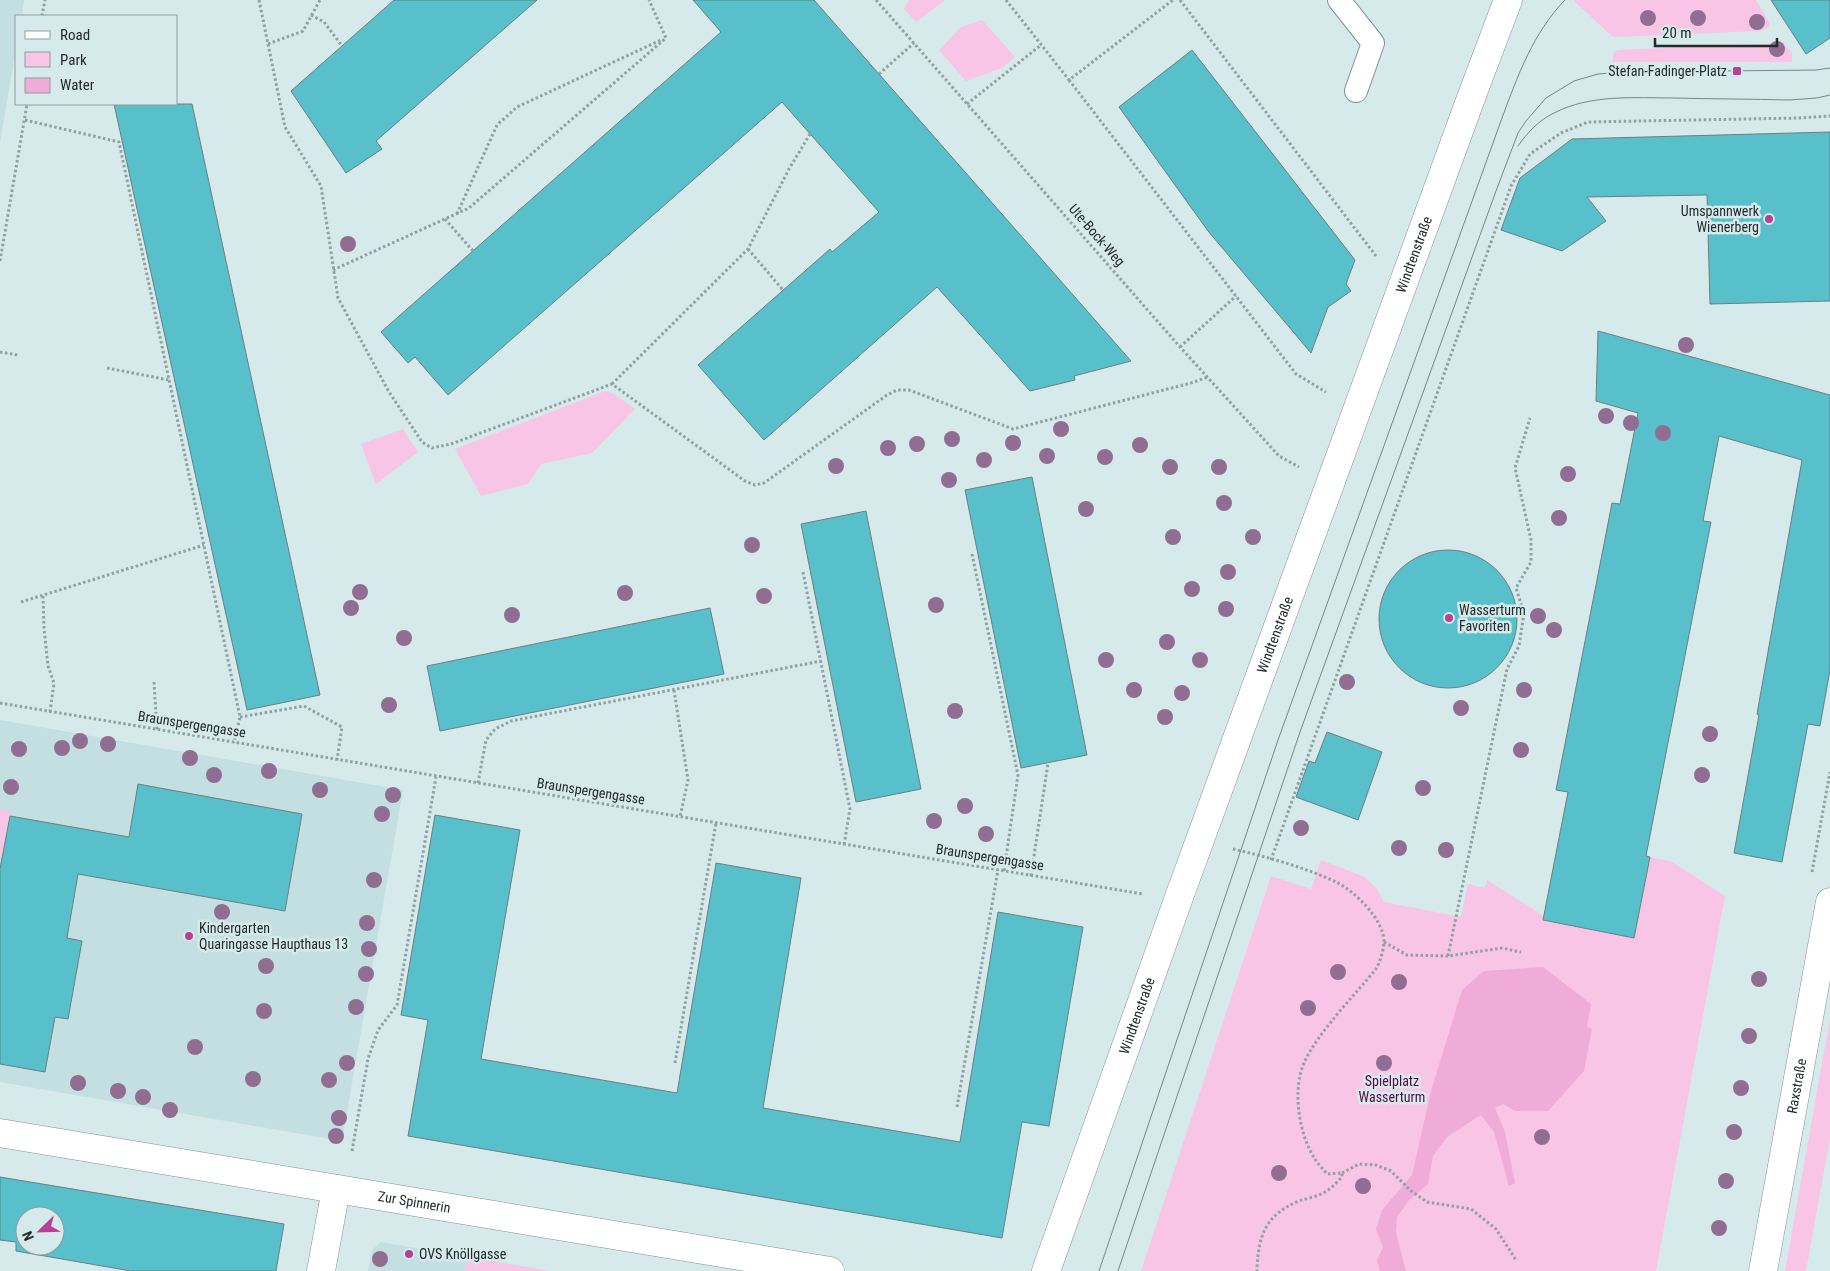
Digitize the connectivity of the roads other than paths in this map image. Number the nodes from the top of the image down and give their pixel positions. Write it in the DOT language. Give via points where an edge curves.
graph roads {
  1 [pos="1339,0"];
  2 [pos="1508,0"];
  3 [pos="1356,91"];
  4 [pos="1830,902"];
  5 [pos="0,1133"];
  6 [pos="336,1189"];
  7 [pos="321,1271"];
  8 [pos="830,1271"];
  9 [pos="1046,1271"];
  10 [pos="1763,1271"];
  1 -- 3 [label="lane" via="1373,43"];
  2 -- 9 [label="street, Windtenstraße" via="1178,900"];
  4 -- 10 [label="street, Raxstraße"];
  5 -- 6 [label="street, Zur Spinnerin"];
  6 -- 7 [label="street"];
  6 -- 8 [label="street, Zur Spinnerin"];
}
